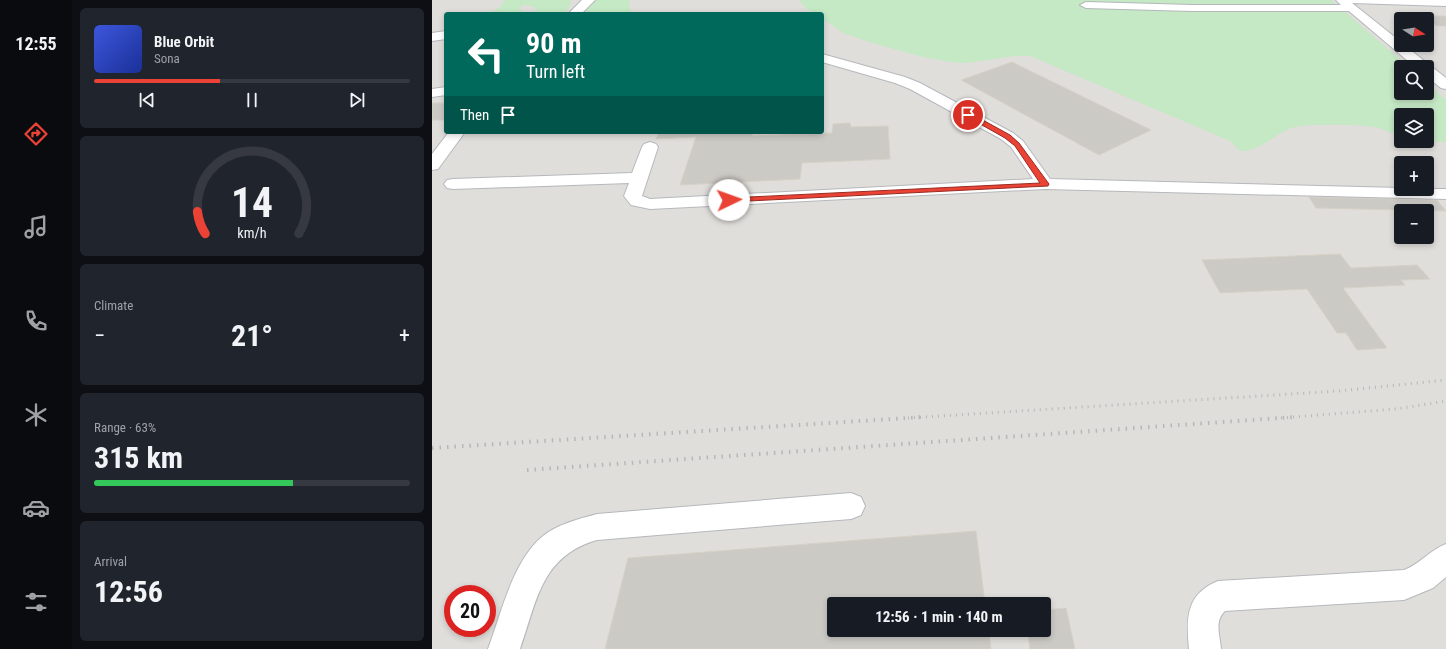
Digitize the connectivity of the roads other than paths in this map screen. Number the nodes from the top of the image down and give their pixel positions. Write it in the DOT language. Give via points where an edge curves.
graph roads {
  1 [pos="588,0"];
  2 [pos="1407,1"];
  3 [pos="1349,3"];
  4 [pos="1444,4"];
  5 [pos="1086,5"];
  6 [pos="576,12"];
  7 [pos="444,34"];
  8 [pos="432,37"];
  9 [pos="824,59"];
  10 [pos="1416,60"];
  11 [pos="1434,76"];
  12 [pos="1446,86"];
  13 [pos="444,91"];
  14 [pos="432,93"];
  15 [pos="455,134"];
  16 [pos="650,147"];
  17 [pos="432,165"];
  18 [pos="638,178"];
  19 [pos="453,184"];
  20 [pos="1045,184"];
  21 [pos="1446,194"];
  22 [pos="851,506"];
  23 [pos="1446,558"];
  24 [pos="504,649"];
  25 [pos="1205,649"];
  1 -- 6 [label="street"];
  2 -- 3 [label="street"];
  2 -- 4 [label="street"];
  3 -- 5 [label="street" via="1192,8"];
  3 -- 10 [label="street"];
  7 -- 8 [label="street"];
  9 -- 20 [label="street" via="915,86 1008,136 1017,144"];
  11 -- 12 [label="street"];
  13 -- 14 [label="street"];
  15 -- 17 [label="street"];
  16 -- 18 [label="street"];
  18 -- 19 [label="street"];
  18 -- 20 [label="street" via="633,196 637,201 650,204"];
  20 -- 21 [label="street"];
  22 -- 24 [label="street" via="597,527 572,534 548,550 534,568"];
  23 -- 25 [label="street" via="1422,578 1404,585 1218,596 1207,606 1202,623"];
}
